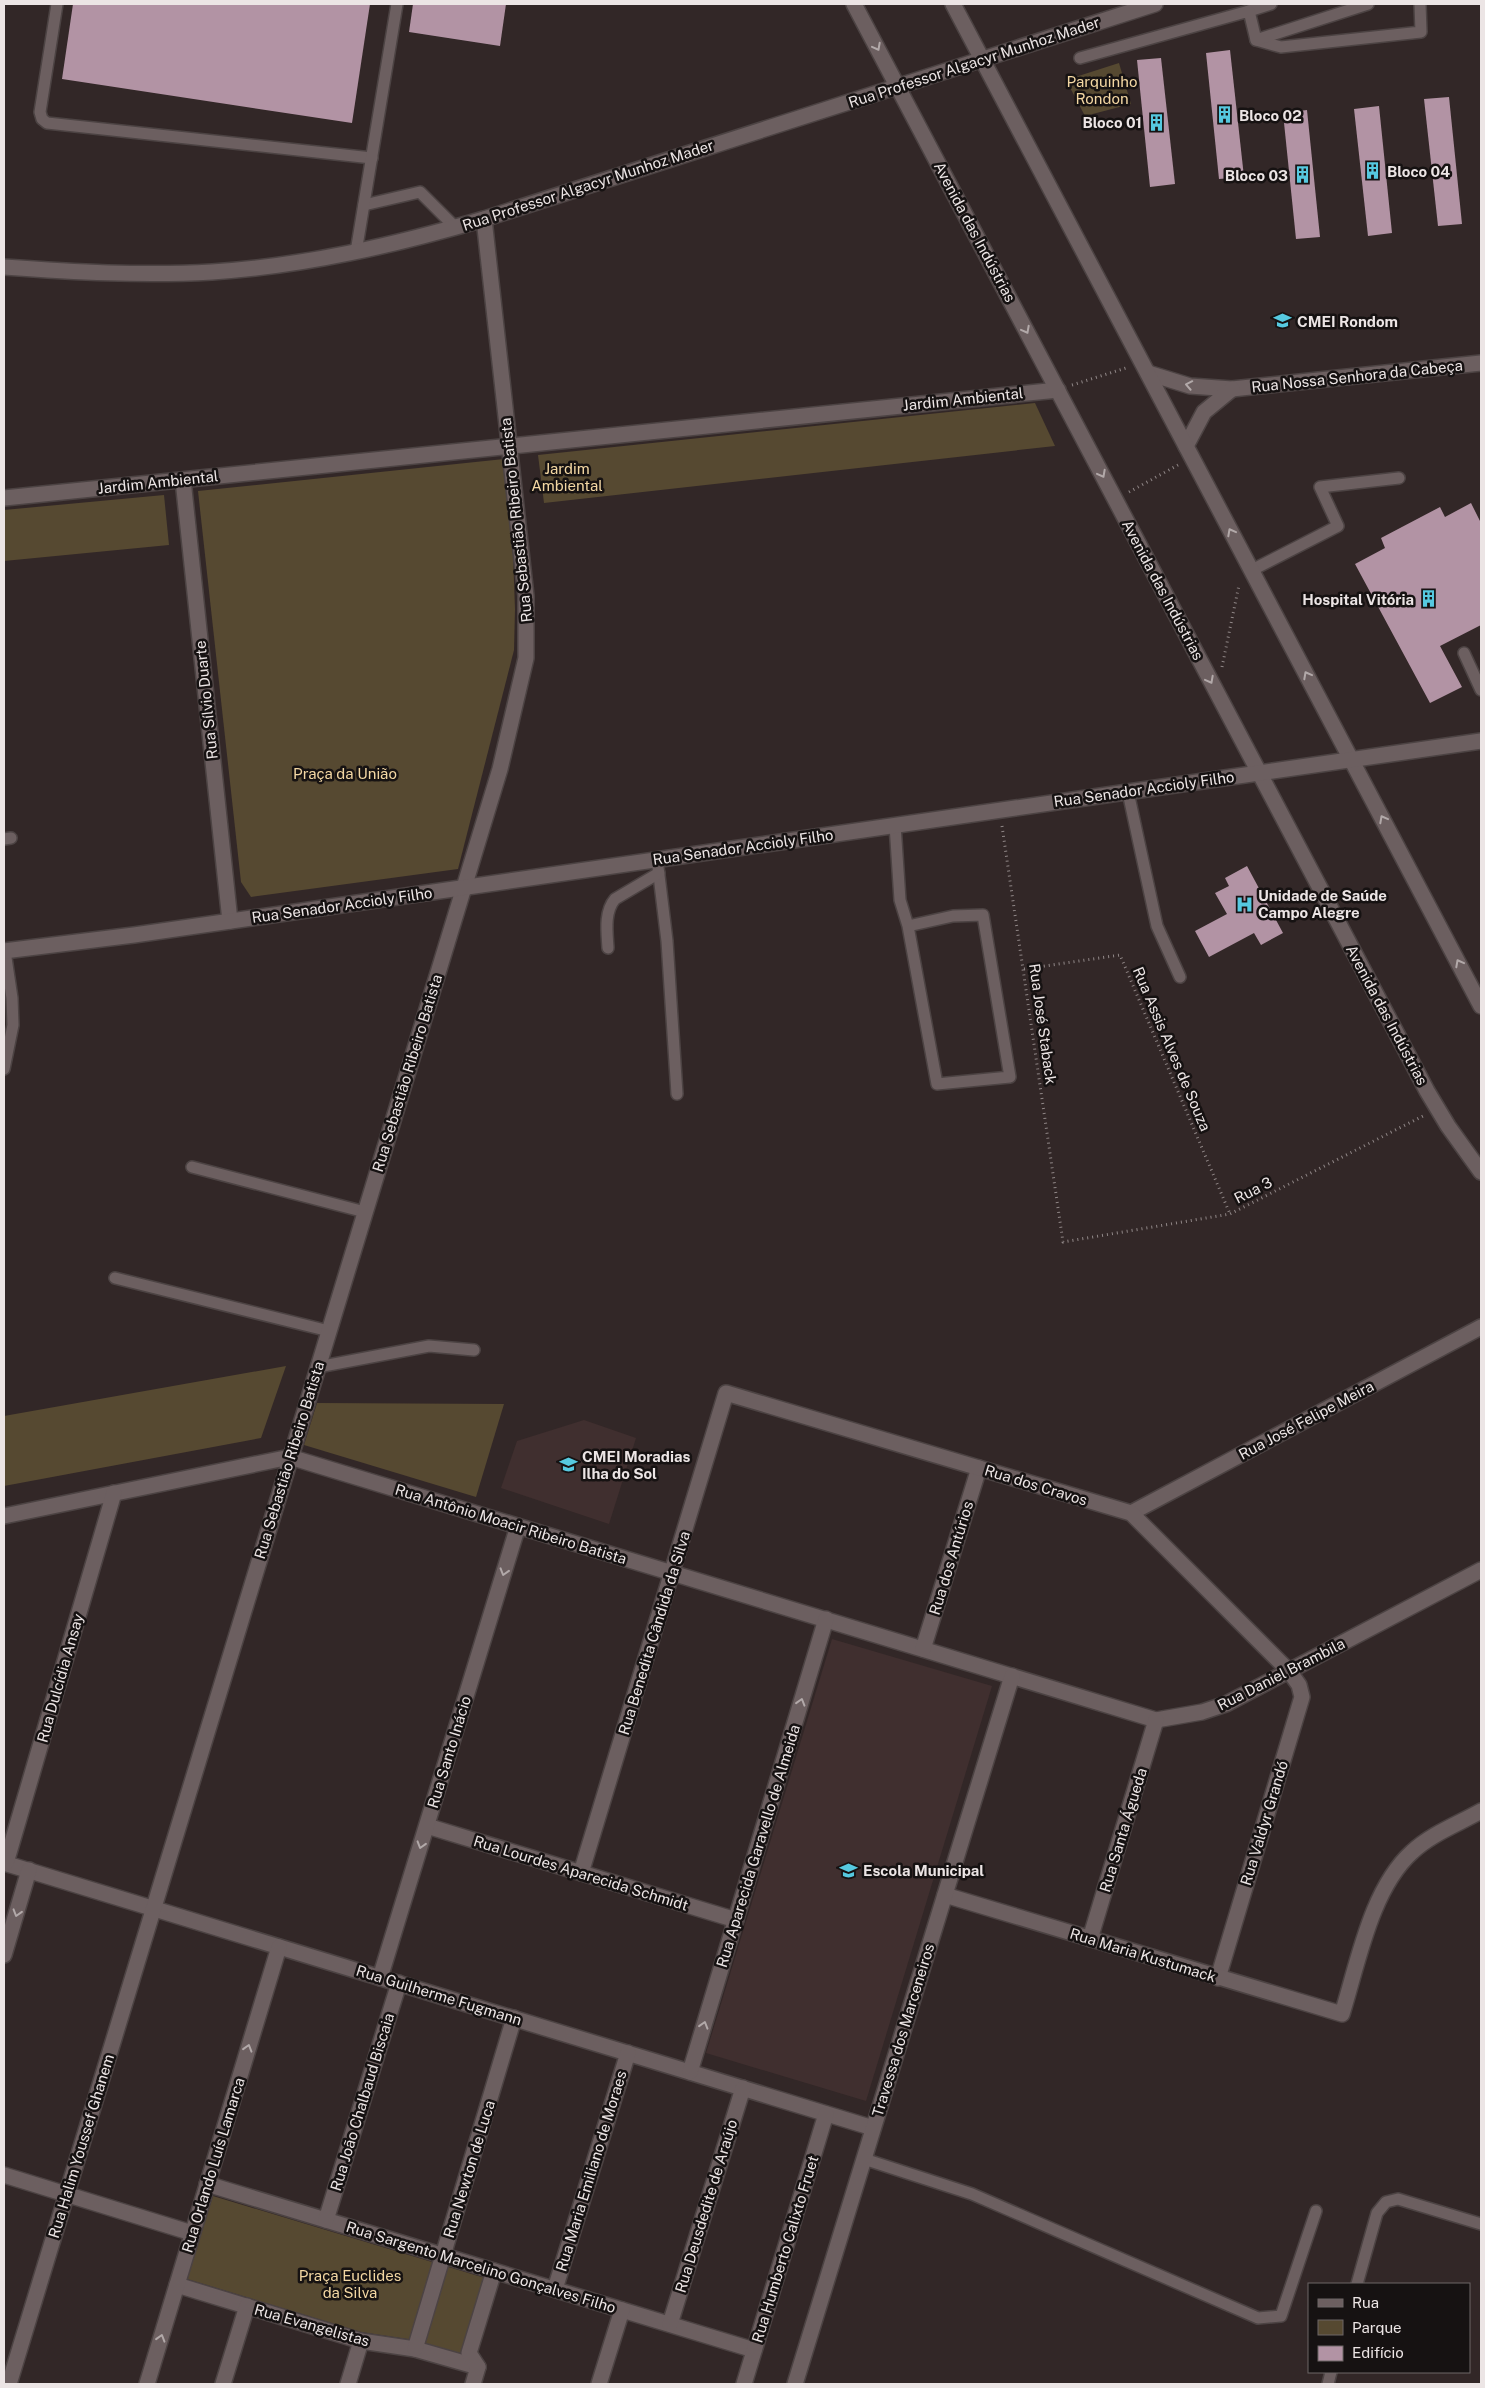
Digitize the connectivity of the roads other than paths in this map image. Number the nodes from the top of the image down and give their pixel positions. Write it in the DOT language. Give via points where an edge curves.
graph roads {
  1 [pos="57,4"];
  2 [pos="397,4"];
  3 [pos="854,4"];
  4 [pos="953,4"];
  5 [pos="1155,4"];
  6 [pos="1271,4"];
  7 [pos="1368,4"];
  8 [pos="1420,4"];
  9 [pos="1249,11"];
  10 [pos="1256,40"];
  11 [pos="1080,58"];
  12 [pos="983,60"];
  13 [pos="898,86"];
  14 [pos="372,158"];
  15 [pos="364,205"];
  16 [pos="484,219"];
  17 [pos="455,228"];
  18 [pos="356,252"];
  19 [pos="4,267"];
  20 [pos="1481,363"];
  21 [pos="1145,368"];
  22 [pos="1232,389"];
  23 [pos="1058,390"];
  24 [pos="509,446"];
  25 [pos="1189,452"];
  26 [pos="1399,478"];
  27 [pos="183,480"];
  28 [pos="4,498"];
  29 [pos="1248,564"];
  30 [pos="1464,653"];
  31 [pos="1481,690"];
  32 [pos="1481,741"];
  33 [pos="1351,760"];
  34 [pos="1259,773"];
  35 [pos="1128,792"];
  36 [pos="894,825"];
  37 [pos="658,866"];
  38 [pos="464,887"];
  39 [pos="230,921"];
  40 [pos="908,926"];
  41 [pos="608,948"];
  42 [pos="4,951"];
  43 [pos="1180,976"];
  44 [pos="1481,1006"];
  45 [pos="4,1069"];
  46 [pos="677,1094"];
  47 [pos="192,1167"];
  48 [pos="1481,1172"];
  49 [pos="365,1212"];
  50 [pos="115,1278"];
  51 [pos="1481,1327"];
  52 [pos="329,1331"];
  53 [pos="474,1350"];
  54 [pos="318,1367"];
  55 [pos="726,1393"];
  56 [pos="290,1457"];
  57 [pos="979,1468"];
  58 [pos="114,1493"];
  59 [pos="1131,1513"];
  60 [pos="4,1516"];
  61 [pos="518,1526"];
  62 [pos="1481,1570"];
  63 [pos="672,1573"];
  64 [pos="826,1619"];
  65 [pos="923,1649"];
  66 [pos="1290,1671"];
  67 [pos="1012,1676"];
  68 [pos="1156,1720"];
  69 [pos="1481,1811"];
  70 [pos="427,1826"];
  71 [pos="5,1863"];
  72 [pos="29,1870"];
  73 [pos="581,1873"];
  74 [pos="945,1895"];
  75 [pos="153,1908"];
  76 [pos="736,1920"];
  77 [pos="1090,1939"];
  78 [pos="279,1947"];
  79 [pos="4,1955"];
  80 [pos="380,1978"];
  81 [pos="1218,1978"];
  82 [pos="399,1983"];
  83 [pos="514,2018"];
  84 [pos="628,2053"];
  85 [pos="690,2072"];
  86 [pos="743,2088"];
  87 [pos="826,2114"];
  88 [pos="873,2128"];
  89 [pos="864,2159"];
  90 [pos="4,2175"];
  91 [pos="207,2184"];
  92 [pos="66,2194"];
  93 [pos="1316,2211"];
  94 [pos="326,2220"];
  95 [pos="1481,2224"];
  96 [pos="192,2233"];
  97 [pos="444,2255"];
  98 [pos="494,2271"];
  99 [pos="1357,2283"];
  100 [pos="177,2285"];
  101 [pos="555,2289"];
  102 [pos="246,2306"];
  103 [pos="622,2310"];
  104 [pos="670,2324"];
  105 [pos="361,2341"];
  106 [pos="415,2349"];
  107 [pos="754,2350"];
  108 [pos="478,2368"];
  109 [pos="9,2384"];
  110 [pos="147,2384"];
  111 [pos="223,2384"];
  112 [pos="348,2384"];
  113 [pos="473,2384"];
  114 [pos="599,2384"];
  115 [pos="744,2384"];
  116 [pos="795,2384"];
  1 -- 14 [label="lane" via="40,112 47,123"];
  2 -- 14 [label="lane"];
  3 -- 13 [label="street, Avenida das Indústrias, one-way"];
  4 -- 12 [label="street"];
  5 -- 12 [label="street, Rua Professor Algacyr Munhoz Mader"];
  6 -- 9 [label="lane"];
  7 -- 10 [label="lane"];
  8 -- 10 [label="lane" via="1421,32 1281,46"];
  9 -- 10 [label="lane"];
  9 -- 11 [label="lane"];
  12 -- 13 [label="street, Rua Professor Algacyr Munhoz Mader"];
  12 -- 21 [label="street"];
  13 -- 16 [label="street, Rua Professor Algacyr Munhoz Mader"];
  13 -- 23 [label="street, Avenida das Indústrias, one-way"];
  14 -- 15 [label="lane"];
  15 -- 17 [label="lane" via="420,192"];
  15 -- 18 [label="lane"];
  16 -- 17 [label="street, Rua Professor Algacyr Munhoz Mader"];
  16 -- 24 [label="street, Rua Sebastião Ribeiro Batista"];
  17 -- 18 [label="street, Rua Professor Algacyr Munhoz Mader"];
  18 -- 19 [label="street, Rua Professor Algacyr Munhoz Mader" via="266,267 176,273"];
  20 -- 22 [label="street, Rua Nossa Senhora da Cabeça"];
  22 -- 21 [label="street, Rua Nossa Senhora da Cabeça, one-way" via="1190,386"];
  21 -- 25 [label="street"];
  22 -- 25 [label="street, Rua Nossa Senhora da Cabeça" via="1204,412"];
  23 -- 24 [label="street, Jardim Ambiental"];
  23 -- 34 [label="street, Avenida das Indústrias, one-way"];
  24 -- 27 [label="street, Jardim Ambiental"];
  24 -- 38 [label="street, Rua Sebastião Ribeiro Batista" via="526,596 526,658 506,745"];
  29 -- 25 [label="street, one-way"];
  26 -- 29 [label="lane" via="1320,486 1338,526"];
  27 -- 28 [label="street, Jardim Ambiental"];
  27 -- 39 [label="street, Rua Sílvio Duarte"];
  33 -- 29 [label="street, one-way"];
  30 -- 31 [label="lane"];
  32 -- 33 [label="street, Rua Senador Accioly Filho"];
  33 -- 34 [label="street, Rua Senador Accioly Filho"];
  44 -- 33 [label="street, one-way"];
  34 -- 35 [label="street, Rua Senador Accioly Filho"];
  34 -- 48 [label="street, Avenida das Indústrias" via="1438,1109"];
  35 -- 36 [label="street, Rua Senador Accioly Filho"];
  35 -- 43 [label="lane" via="1157,926"];
  36 -- 37 [label="street, Rua Senador Accioly Filho"];
  36 -- 40 [label="lane" via="900,900"];
  37 -- 38 [label="street, Rua Senador Accioly Filho"];
  37 -- 41 [label="lane" via="611,905"];
  37 -- 46 [label="lane" via="667,942"];
  38 -- 39 [label="street, Rua Senador Accioly Filho"];
  38 -- 49 [label="street, Rua Sebastião Ribeiro Batista"];
  39 -- 42 [label="street, Rua Senador Accioly Filho"];
  40 -- 40 [label="lane" via="937,1084 1010,1077 983,915 953,916"];
  42 -- 45 [label="lane" via="13,1025"];
  47 -- 49 [label="lane"];
  49 -- 52 [label="street, Rua Sebastião Ribeiro Batista"];
  50 -- 52 [label="lane"];
  51 -- 59 [label="street, Rua José Felipe Meira"];
  52 -- 54 [label="street, Rua Sebastião Ribeiro Batista"];
  53 -- 54 [label="lane" via="429,1346"];
  54 -- 56 [label="street, Rua Sebastião Ribeiro Batista"];
  55 -- 57 [label="street, Rua dos Cravos"];
  55 -- 63 [label="street, Rua Benedita Cândida da Silva"];
  56 -- 58 [label="street, Rua Antônio Moacir Ribeiro Batista"];
  56 -- 61 [label="street, Rua Antônio Moacir Ribeiro Batista"];
  56 -- 75 [label="street, Rua Sebastião Ribeiro Batista"];
  57 -- 59 [label="street, Rua dos Cravos"];
  57 -- 65 [label="street, Rua dos Antúrios"];
  58 -- 60 [label="street, Rua Antônio Moacir Ribeiro Batista"];
  58 -- 71 [label="street, Rua Dulcídia Ansay"];
  59 -- 66 [label="street, Rua dos Cravos"];
  61 -- 63 [label="street, Rua Antônio Moacir Ribeiro Batista"];
  61 -- 70 [label="street, Rua Santo Inácio, one-way"];
  62 -- 66 [label="street, Rua Daniel Brambila"];
  63 -- 64 [label="street, Rua Antônio Moacir Ribeiro Batista"];
  63 -- 73 [label="street, Rua Benedita Cândida da Silva"];
  64 -- 65 [label="street, Rua Antônio Moacir Ribeiro Batista"];
  76 -- 64 [label="street, Rua Aparecida Garavello de Almeida, one-way"];
  65 -- 67 [label="street, Rua Antônio Moacir Ribeiro Batista"];
  66 -- 68 [label="street, Rua Daniel Brambila" via="1226,1704"];
  66 -- 81 [label="street, Rua Valdyr Grandó" via="1302,1697"];
  67 -- 68 [label="street, Rua Daniel Brambila"];
  67 -- 74 [label="street, Travessa dos Marceneiros"];
  68 -- 77 [label="street, Rua Santa Águeda"];
  69 -- 81 [label="street, Rua Maria Kustumack" via="1430,1839 1397,1867 1376,1907 1342,2014"];
  70 -- 73 [label="street, Rua Lourdes Aparecida Schmidt"];
  70 -- 80 [label="street, Rua Santo Inácio, one-way"];
  71 -- 72 [label="street, Rua Guilherme Fugmann"];
  72 -- 75 [label="street, Rua Guilherme Fugmann"];
  72 -- 79 [label="street, one-way"];
  73 -- 76 [label="street, Rua Lourdes Aparecida Schmidt"];
  74 -- 77 [label="street, Rua Maria Kustumack"];
  74 -- 88 [label="street, Travessa dos Marceneiros"];
  75 -- 78 [label="street, Rua Guilherme Fugmann"];
  75 -- 92 [label="street, Rua Halim Youssef Ghanem"];
  85 -- 76 [label="street, Rua Aparecida Garavello de Almeida, one-way"];
  77 -- 81 [label="street, Rua Maria Kustumack"];
  78 -- 80 [label="street, Rua Guilherme Fugmann"];
  91 -- 78 [label="street, Rua Orlando Luís Lamarca, one-way"];
  80 -- 82 [label="street, Rua Guilherme Fugmann"];
  82 -- 83 [label="street, Rua Guilherme Fugmann"];
  82 -- 94 [label="street, Rua João Chalbaud Biscaia"];
  83 -- 84 [label="street, Rua Guilherme Fugmann"];
  83 -- 97 [label="street, Rua Newton de Luca"];
  84 -- 85 [label="street, Rua Guilherme Fugmann"];
  84 -- 101 [label="street, Rua Maria Emiliano de Moraes"];
  85 -- 86 [label="street, Rua Guilherme Fugmann"];
  86 -- 87 [label="street, Rua Guilherme Fugmann"];
  86 -- 104 [label="street, Rua Deusdedite de Araújo"];
  87 -- 88 [label="street, Rua Guilherme Fugmann"];
  87 -- 107 [label="street, Rua Humberto Calixto Fruet"];
  88 -- 89 [label="street, Travessa dos Marceneiros"];
  89 -- 93 [label="lane" via="972,2194 1258,2318 1281,2316"];
  89 -- 116 [label="street, Travessa dos Marceneiros"];
  90 -- 92 [label="street"];
  91 -- 94 [label="street, Rua Sargento Marcelino Gonçalves Filho"];
  91 -- 96 [label="street, Rua Orlando Luís Lamarca"];
  92 -- 96 [label="street"];
  92 -- 109 [label="street, Rua Halim Youssef Ghanem"];
  94 -- 97 [label="street, Rua Sargento Marcelino Gonçalves Filho"];
  95 -- 99 [label="lane" via="1398,2199 1386,2202 1377,2213"];
  96 -- 100 [label="street, Rua Orlando Luís Lamarca"];
  97 -- 98 [label="street, Rua Sargento Marcelino Gonçalves Filho"];
  97 -- 106 [label="street, Rua Newton de Luca"];
  98 -- 101 [label="street, Rua Sargento Marcelino Gonçalves Filho"];
  98 -- 108 [label="street" via="469,2352"];
  100 -- 102 [label="street, Rua Evangelistas"];
  110 -- 100 [label="street, Rua Orlando Luís Lamarca, one-way"];
  101 -- 103 [label="street, Rua Sargento Marcelino Gonçalves Filho"];
  102 -- 105 [label="street, Rua Evangelistas"];
  102 -- 111 [label="street"];
  103 -- 104 [label="street, Rua Sargento Marcelino Gonçalves Filho"];
  103 -- 114 [label="street"];
  104 -- 107 [label="street, Rua Sargento Marcelino Gonçalves Filho"];
  105 -- 106 [label="street, Rua Evangelistas"];
  105 -- 112 [label="street"];
  106 -- 108 [label="street, Rua Evangelistas"];
  107 -- 115 [label="street, Rua Humberto Calixto Fruet"];
  108 -- 113 [label="street"];
}
